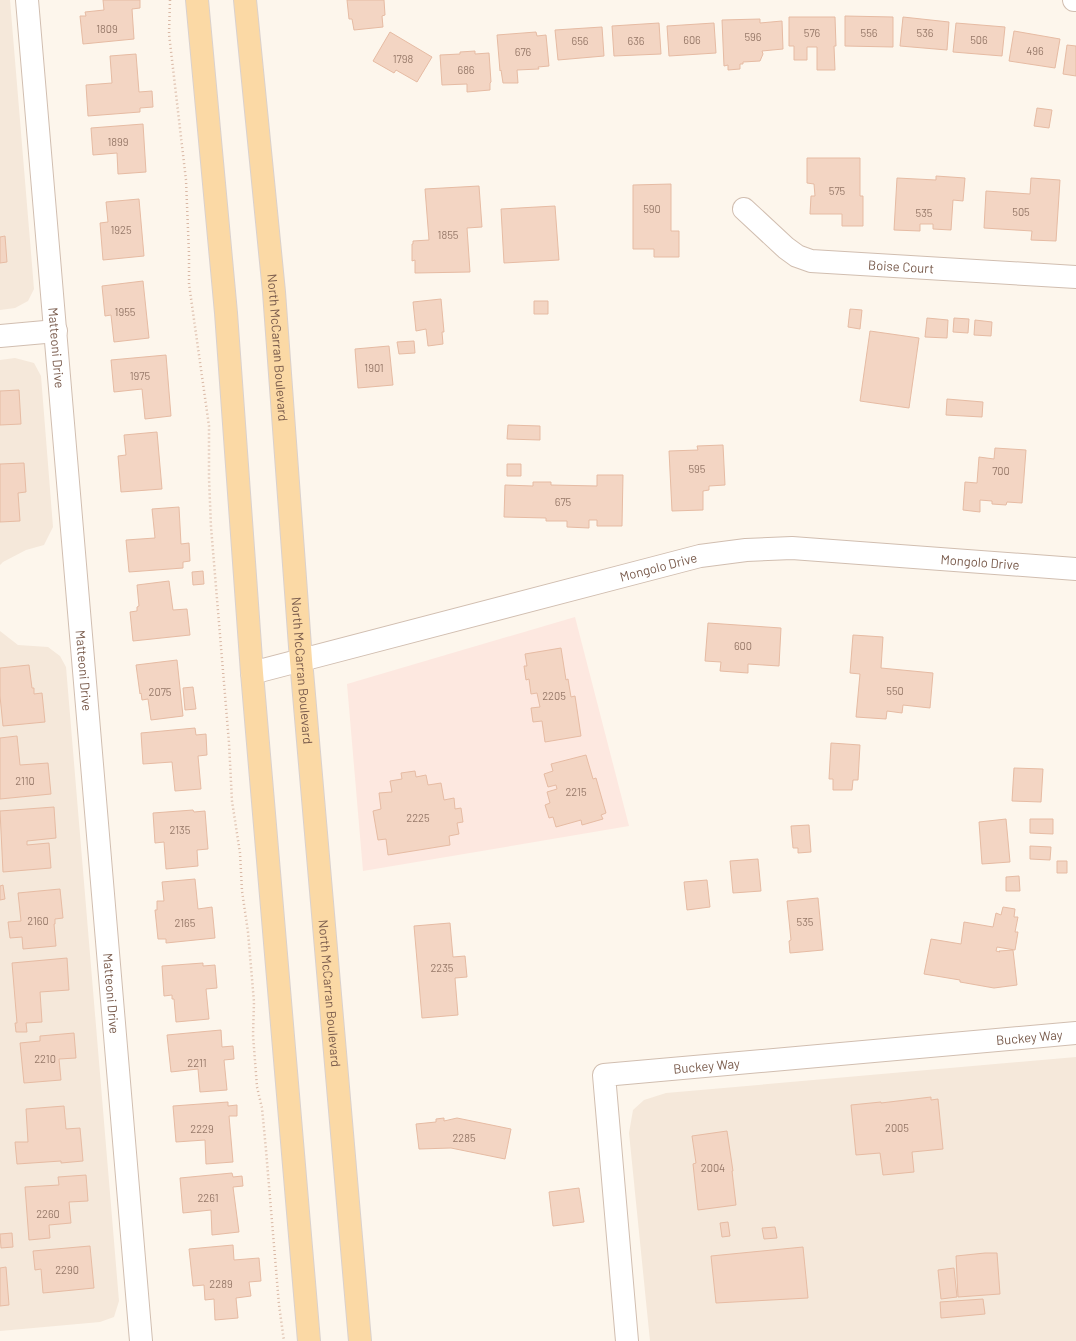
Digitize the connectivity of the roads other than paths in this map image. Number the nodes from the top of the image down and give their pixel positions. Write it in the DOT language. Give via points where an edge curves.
graph roads {
  1 [pos="27,0"];
  2 [pos="197,0"];
  3 [pos="246,0"];
  4 [pos="744,209"];
  5 [pos="1076,277"];
  6 [pos="56,331"];
  7 [pos="0,336"];
  8 [pos="1076,569"];
  9 [pos="301,660"];
  10 [pos="252,673"];
  11 [pos="1076,1033"];
  12 [pos="141,1341"];
  13 [pos="309,1341"];
  14 [pos="360,1341"];
  15 [pos="627,1341"];
  1 -- 6 [label="street, Matteoni Drive"];
  2 -- 10 [label="main road" via="226,312"];
  3 -- 9 [label="main road, North McCarran Boulevard" via="274,292"];
  4 -- 5 [label="street, Boise Court" via="786,248 810,261"];
  6 -- 7 [label="street"];
  6 -- 12 [label="street, Matteoni Drive"];
  8 -- 9 [label="street, Mongolo Drive" via="792,548 746,550 700,556"];
  9 -- 10 [label="street, Mongolo Drive"];
  9 -- 14 [label="main road, North McCarran Boulevard"];
  10 -- 13 [label="main road"];
  11 -- 15 [label="street, Buckey Way" via="604,1075"];
}
